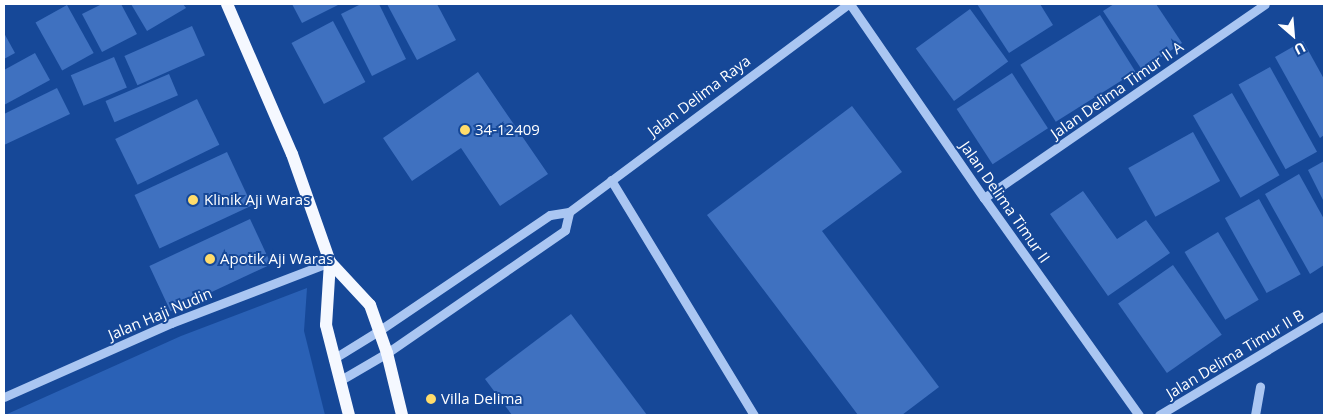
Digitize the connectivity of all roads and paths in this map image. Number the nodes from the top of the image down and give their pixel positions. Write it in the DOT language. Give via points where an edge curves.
graph roads {
  1 [pos="227,4"];
  2 [pos="849,4"];
  3 [pos="1265,4"];
  4 [pos="611,180"];
  5 [pos="984,198"];
  6 [pos="569,212"];
  7 [pos="330,262"];
  8 [pos="1324,316"];
  9 [pos="380,330"];
  10 [pos="387,353"];
  11 [pos="333,359"];
  12 [pos="339,381"];
  13 [pos="1260,386"];
  14 [pos="4,397"];
  15 [pos="349,415"];
  16 [pos="402,415"];
  17 [pos="754,415"];
  18 [pos="1139,415"];
  19 [pos="1159,415"];
  20 [pos="1255,415"];
  1 -- 7 [label="main road" via="292,154"];
  2 -- 4 [label="street, Jalan Delima Raya"];
  2 -- 5 [label="street, Jalan Delima Timur II"];
  3 -- 5 [label="street, Jalan Delima Timur II A"];
  4 -- 6 [label="street, Jalan Delima Raya"];
  4 -- 17 [label="street"];
  5 -- 18 [label="street, Jalan Delima Timur II"];
  6 -- 9 [label="street, Jalan Delima Raya" via="550,215"];
  6 -- 10 [label="street, Jalan Delima Raya" via="565,230"];
  7 -- 9 [label="main road" via="370,305"];
  7 -- 11 [label="main road" via="326,325"];
  7 -- 14 [label="street, Jalan Haji Nudin" via="171,323"];
  8 -- 19 [label="street, Jalan Delima Timur II B"];
  9 -- 10 [label="main road"];
  9 -- 11 [label="street, Jalan Delima Raya"];
  10 -- 12 [label="street, Jalan Delima Raya"];
  10 -- 16 [label="main road"];
  11 -- 12 [label="main road"];
  12 -- 15 [label="main road"];
  13 -- 20 [label="street"];
}
